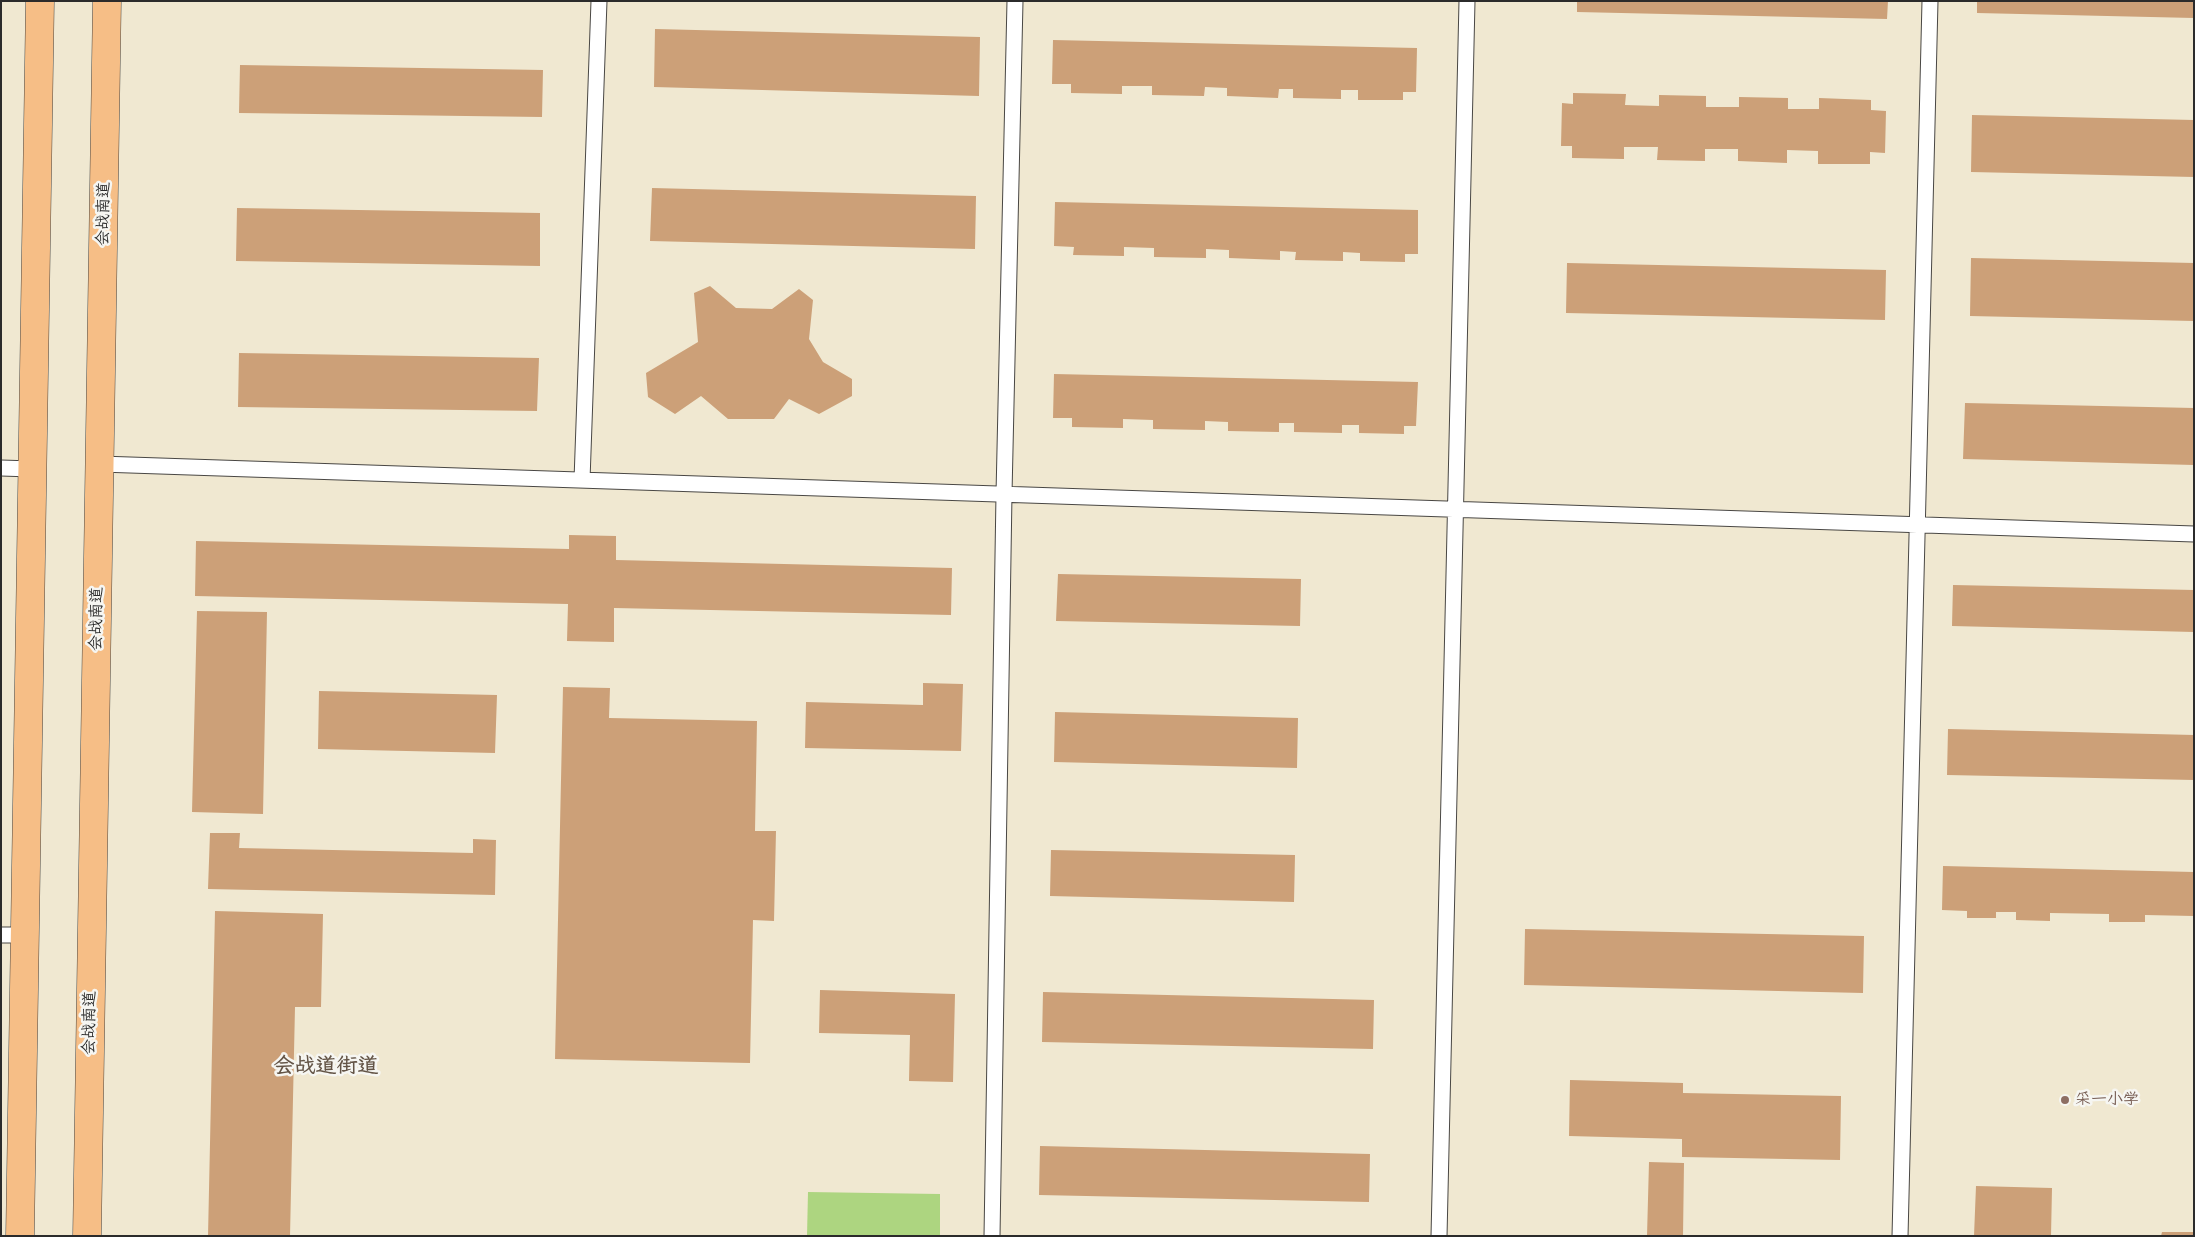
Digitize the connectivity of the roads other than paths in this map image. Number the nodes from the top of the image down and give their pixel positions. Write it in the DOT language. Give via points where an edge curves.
graph roads {
  1 [pos="40,1"];
  2 [pos="107,1"];
  3 [pos="599,1"];
  4 [pos="1015,1"];
  5 [pos="1467,1"];
  6 [pos="1930,1"];
  7 [pos="100,464"];
  8 [pos="1,468"];
  9 [pos="32,469"];
  10 [pos="582,480"];
  11 [pos="1004,494"];
  12 [pos="1456,510"];
  13 [pos="1917,525"];
  14 [pos="2194,534"];
  15 [pos="13,935"];
  16 [pos="20,1236"];
  17 [pos="87,1236"];
  18 [pos="992,1236"];
  19 [pos="1439,1236"];
  20 [pos="1900,1236"];
  1 -- 9 [label="main road"];
  2 -- 7 [label="main road, 会战南道"];
  3 -- 10 [label="lane"];
  4 -- 11 [label="lane"];
  5 -- 12 [label="lane"];
  6 -- 13 [label="lane"];
  7 -- 10 [label="lane"];
  7 -- 17 [label="main road, 会战南道"];
  8 -- 9 [label="lane"];
  9 -- 15 [label="main road"];
  10 -- 11 [label="lane"];
  11 -- 12 [label="lane"];
  11 -- 18 [label="lane"];
  12 -- 13 [label="lane"];
  12 -- 19 [label="lane"];
  13 -- 14 [label="lane"];
  13 -- 20 [label="lane"];
  15 -- 16 [label="main road"];
}
